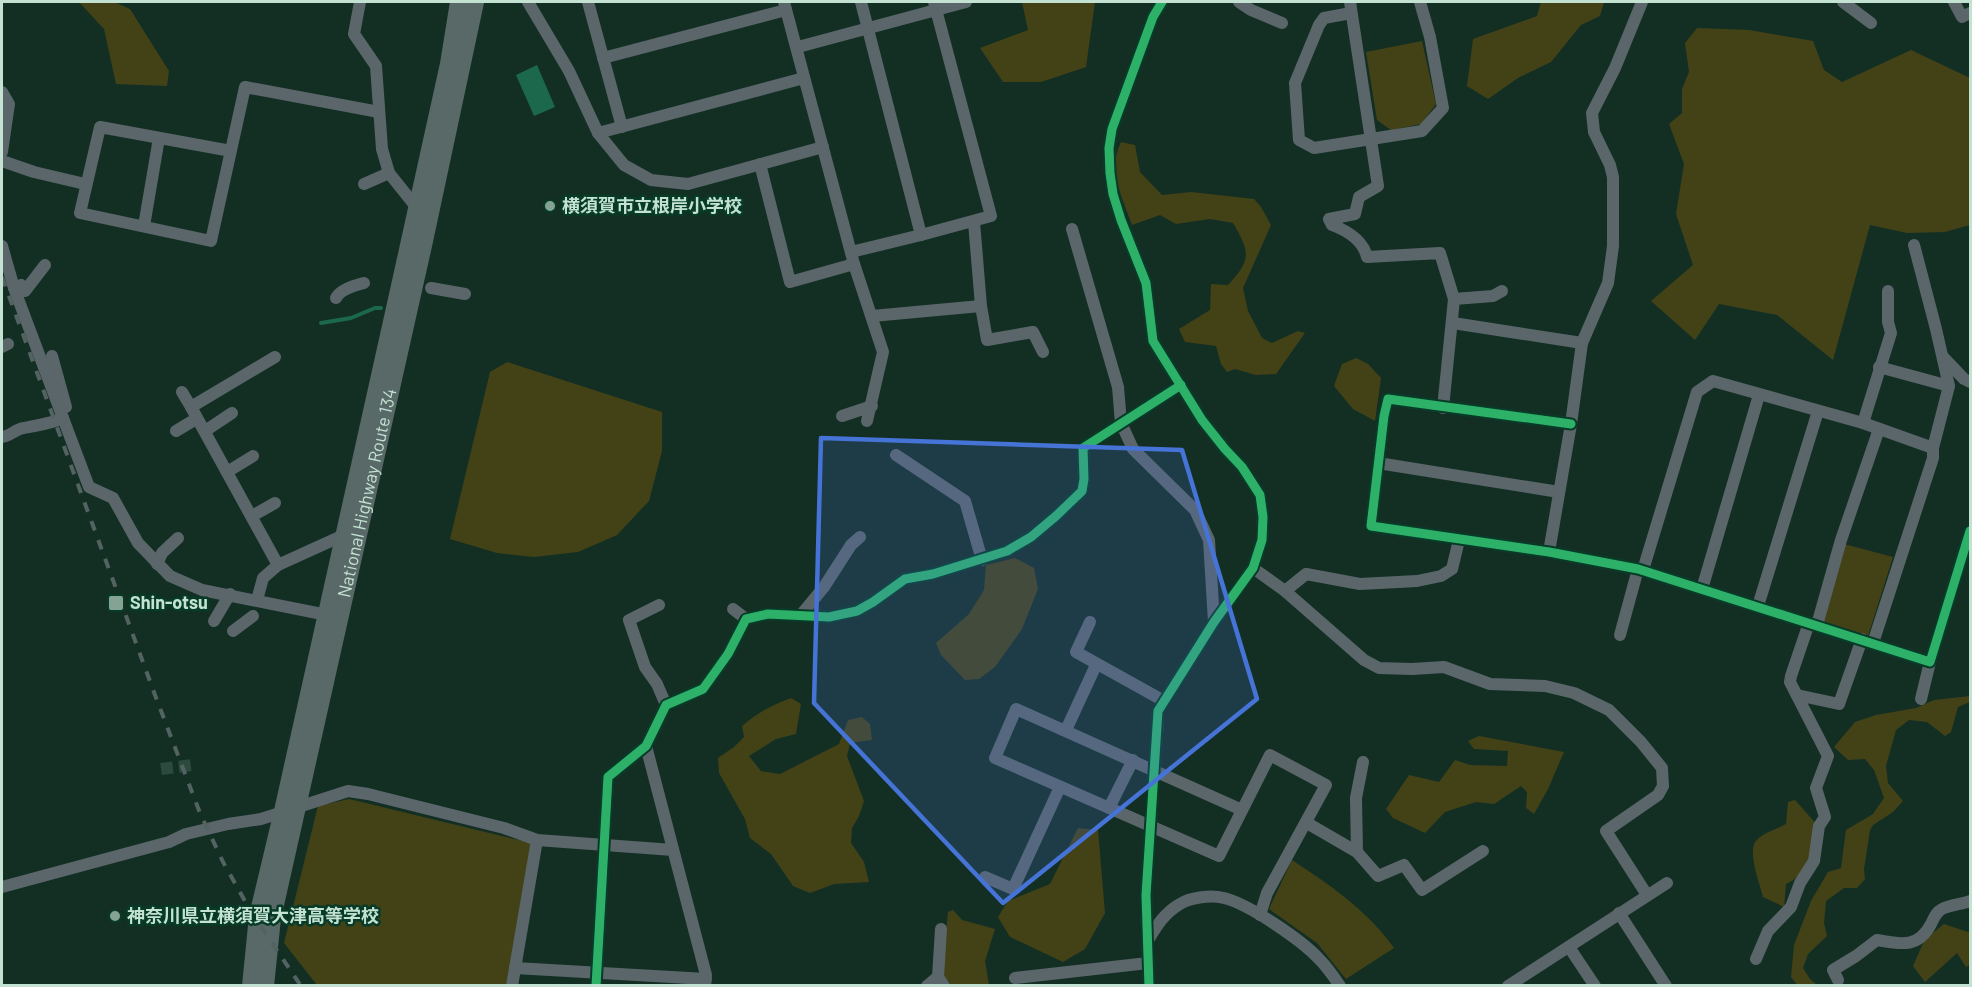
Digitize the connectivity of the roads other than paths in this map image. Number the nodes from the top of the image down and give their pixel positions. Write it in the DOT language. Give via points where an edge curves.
graph roads {
  1 [pos="360,2"];
  2 [pos="459,2"];
  3 [pos="475,2"];
  4 [pos="528,2"];
  5 [pos="588,2"];
  6 [pos="861,2"];
  7 [pos="966,2"];
  8 [pos="1162,2"];
  9 [pos="1239,2"];
  10 [pos="1420,2"];
  11 [pos="1642,2"];
  12 [pos="1843,2"];
  13 [pos="1954,2"];
  14 [pos="785,6"];
  15 [pos="936,6"];
  16 [pos="1350,7"];
  17 [pos="1971,13"];
  18 [pos="1281,23"];
  19 [pos="1871,23"];
  20 [pos="869,29"];
  21 [pos="798,47"];
  22 [pos="603,58"];
  23 [pos="804,78"];
  24 [pos="2,92"];
  25 [pos="379,112"];
  26 [pos="622,127"];
  27 [pos="598,133"];
  28 [pos="159,138"];
  29 [pos="1372,140"];
  30 [pos="823,147"];
  31 [pos="231,151"];
  32 [pos="2,152"];
  33 [pos="2,160"];
  34 [pos="760,164"];
  35 [pos="389,173"];
  36 [pos="85,184"];
  37 [pos="364,184"];
  38 [pos="417,207"];
  39 [pos="974,222"];
  40 [pos="144,226"];
  41 [pos="1072,229"];
  42 [pos="921,235"];
  43 [pos="1914,245"];
  44 [pos="2,246"];
  45 [pos="853,258"];
  46 [pos="45,265"];
  47 [pos="364,283"];
  48 [pos="14,288"];
  49 [pos="431,288"];
  50 [pos="1502,291"];
  51 [pos="1888,291"];
  52 [pos="465,294"];
  53 [pos="336,298"];
  54 [pos="1454,299"];
  55 [pos="981,306"];
  56 [pos="872,316"];
  57 [pos="1453,324"];
  58 [pos="1582,343"];
  59 [pos="1043,352"];
  60 [pos="52,356"];
  61 [pos="1942,356"];
  62 [pos="275,357"];
  63 [pos="1879,366"];
  64 [pos="1971,381"];
  65 [pos="1181,385"];
  66 [pos="1949,386"];
  67 [pos="182,392"];
  68 [pos="1759,395"];
  69 [pos="872,406"];
  70 [pos="191,407"];
  71 [pos="1443,408"];
  72 [pos="1818,411"];
  73 [pos="232,413"];
  74 [pos="842,416"];
  75 [pos="196,419"];
  76 [pos="64,420"];
  77 [pos="867,421"];
  78 [pos="1121,423"];
  79 [pos="1863,423"];
  80 [pos="1571,424"];
  81 [pos="1879,429"];
  82 [pos="176,431"];
  83 [pos="205,431"];
  84 [pos="2,437"];
  85 [pos="1933,448"];
  86 [pos="896,455"];
  87 [pos="253,456"];
  88 [pos="1378,463"];
  89 [pos="227,472"];
  90 [pos="1559,492"];
  91 [pos="275,503"];
  92 [pos="252,516"];
  93 [pos="1971,531"];
  94 [pos="344,535"];
  95 [pos="860,537"];
  96 [pos="178,538"];
  97 [pos="1459,540"];
  98 [pos="1549,552"];
  99 [pos="982,560"];
  100 [pos="158,564"];
  101 [pos="278,565"];
  102 [pos="1253,568"];
  103 [pos="1641,570"];
  104 [pos="1702,589"];
  105 [pos="1286,591"];
  106 [pos="230,594"];
  107 [pos="257,600"];
  108 [pos="659,605"];
  109 [pos="1758,606"];
  110 [pos="733,609"];
  111 [pos="327,615"];
  112 [pos="253,616"];
  113 [pos="800,616"];
  114 [pos="746,619"];
  115 [pos="214,621"];
  116 [pos="1090,622"];
  117 [pos="1214,622"];
  118 [pos="1813,624"];
  119 [pos="233,631"];
  120 [pos="1620,635"];
  121 [pos="1868,641"];
  122 [pos="1930,662"];
  123 [pos="1096,665"];
  124 [pos="1797,695"];
  125 [pos="1921,699"];
  126 [pos="1164,701"];
  127 [pos="666,705"];
  128 [pos="1066,730"];
  129 [pos="1157,735"];
  130 [pos="646,746"];
  131 [pos="1133,760"];
  132 [pos="1363,762"];
  133 [pos="1060,786"];
  134 [pos="1108,808"];
  135 [pos="291,809"];
  136 [pos="1242,810"];
  137 [pos="1306,823"];
  138 [pos="537,840"];
  139 [pos="603,844"];
  140 [pos="673,850"];
  141 [pos="1357,852"];
  142 [pos="1483,852"];
  143 [pos="985,877"];
  144 [pos="1667,883"];
  145 [pos="2,887"];
  146 [pos="1146,895"];
  147 [pos="1647,895"];
  148 [pos="1971,901"];
  149 [pos="1619,913"];
  150 [pos="1260,915"];
  151 [pos="941,929"];
  152 [pos="1147,942"];
  153 [pos="1569,947"];
  154 [pos="1756,959"];
  155 [pos="1148,963"];
  156 [pos="515,968"];
  157 [pos="1015,978"];
  158 [pos="597,980"];
  159 [pos="1838,980"];
  160 [pos="941,981"];
  161 [pos="706,982"];
  162 [pos="251,986"];
  163 [pos="265,986"];
  164 [pos="512,986"];
  165 [pos="927,986"];
  166 [pos="1149,986"];
  167 [pos="1340,986"];
  168 [pos="1508,986"];
  169 [pos="1595,986"];
  170 [pos="1666,986"];
  1 -- 25 [label="street" via="354,34 375,66"];
  2 -- 38 [label="highway, National Highway Route 134"];
  3 -- 135 [label="highway, National Highway Route 134" via="424,242"];
  4 -- 27 [label="street" via="569,71"];
  5 -- 22 [label="street"];
  6 -- 20 [label="street"];
  7 -- 15 [label="street"];
  8 -- 65 [label="street" via="1153,17 1108,148 1121,220 1146,284 1153,340"];
  9 -- 18 [label="street"];
  10 -- 29 [label="street" via="1443,108 1422,131"];
  11 -- 58 [label="street" via="1592,113 1594,132 1613,177 1614,225 1608,283"];
  12 -- 19 [label="street"];
  13 -- 17 [label="street" via="1962,17"];
  14 -- 21 [label="street"];
  14 -- 22 [label="street"];
  15 -- 20 [label="street"];
  15 -- 39 [label="street" via="991,216"];
  16 -- 29 [label="street"];
  16 -- 29 [label="street" via="1324,18 1299,74 1294,91 1299,140 1314,148"];
  20 -- 21 [label="street"];
  20 -- 42 [label="street"];
  21 -- 23 [label="street"];
  22 -- 26 [label="street"];
  23 -- 26 [label="street"];
  23 -- 30 [label="street"];
  24 -- 32 [label="street" via="9,104"];
  25 -- 31 [label="street" via="245,87"];
  25 -- 35 [label="street" via="382,149"];
  26 -- 27 [label="street"];
  27 -- 34 [label="street" via="624,165 651,180 688,184"];
  28 -- 31 [label="street"];
  28 -- 36 [label="street" via="100,127"];
  28 -- 40 [label="street"];
  29 -- 54 [label="street" via="1378,186 1359,197 1354,214 1329,219 1332,225 1347,231 1364,247 1367,257 1440,253"];
  30 -- 34 [label="street"];
  30 -- 45 [label="street"];
  31 -- 40 [label="street" via="211,240"];
  33 -- 36 [label="street"];
  34 -- 45 [label="street" via="790,282"];
  35 -- 37 [label="street"];
  35 -- 38 [label="street"];
  36 -- 40 [label="street" via="80,213"];
  38 -- 94 [label="highway, National Highway Route 134"];
  39 -- 42 [label="street"];
  39 -- 55 [label="street"];
  41 -- 78 [label="street" via="1118,387"];
  42 -- 45 [label="street"];
  43 -- 61 [label="street"];
  44 -- 48 [label="street"];
  45 -- 56 [label="street"];
  46 -- 48 [label="street" via="25,291 21,285"];
  47 -- 53 [label="street" via="337,294"];
  48 -- 76 [label="street"];
  49 -- 52 [label="street"];
  50 -- 54 [label="street" via="1493,296"];
  51 -- 63 [label="street" via="1891,333"];
  54 -- 57 [label="street"];
  55 -- 56 [label="street"];
  55 -- 59 [label="street" via="987,340 1033,332"];
  56 -- 69 [label="street" via="883,352"];
  57 -- 58 [label="street"];
  57 -- 71 [label="street"];
  58 -- 80 [label="street"];
  60 -- 76 [label="street" via="68,416"];
  61 -- 64 [label="street" via="1964,379"];
  61 -- 66 [label="street"];
  62 -- 70 [label="street"];
  63 -- 66 [label="street"];
  63 -- 79 [label="street"];
  65 -- 78 [label="street"];
  65 -- 102 [label="street" via="1202,420 1260,495 1262,540"];
  66 -- 85 [label="street"];
  67 -- 70 [label="street"];
  68 -- 72 [label="street"];
  68 -- 103 [label="street" via="1713,381 1697,392"];
  68 -- 104 [label="street"];
  69 -- 74 [label="street"];
  69 -- 77 [label="street"];
  70 -- 75 [label="street"];
  71 -- 80 [label="street"];
  71 -- 88 [label="street" via="1388,399"];
  72 -- 79 [label="street"];
  72 -- 109 [label="street"];
  73 -- 83 [label="street"];
  75 -- 82 [label="street"];
  75 -- 83 [label="street"];
  76 -- 84 [label="street"];
  76 -- 100 [label="street" via="89,487 113,498 138,543"];
  78 -- 99 [label="street" via="1083,448 1082,490 1073,501 1031,537"];
  78 -- 117 [label="street" via="1133,449 1195,510 1204,527 1209,540"];
  79 -- 81 [label="street"];
  80 -- 90 [label="street"];
  81 -- 85 [label="street"];
  81 -- 118 [label="street"];
  83 -- 89 [label="street"];
  85 -- 121 [label="street" via="1933,458"];
  86 -- 99 [label="street" via="965,501"];
  87 -- 89 [label="street"];
  88 -- 90 [label="street"];
  88 -- 97 [label="street" via="1371,526"];
  89 -- 92 [label="street"];
  90 -- 98 [label="street"];
  91 -- 92 [label="street"];
  92 -- 101 [label="street"];
  93 -- 122 [label="street"];
  94 -- 101 [label="street"];
  94 -- 111 [label="highway, National Highway Route 134"];
  95 -- 113 [label="street"];
  96 -- 100 [label="street" via="162,553"];
  97 -- 98 [label="street"];
  97 -- 105 [label="street" via="1452,569 1441,576 1360,584 1306,574"];
  98 -- 103 [label="street"];
  99 -- 113 [label="street" via="905,579 857,611 829,617"];
  100 -- 106 [label="street" via="170,576 202,590"];
  101 -- 107 [label="street" via="263,578"];
  102 -- 105 [label="street"];
  102 -- 117 [label="street"];
  103 -- 104 [label="street"];
  103 -- 120 [label="street"];
  104 -- 109 [label="street"];
  105 -- 147 [label="street" via="1364,660 1379,668 1444,667 1490,684 1545,686 1574,693 1609,710 1662,768 1663,786 1658,795 1606,831"];
  106 -- 107 [label="street"];
  106 -- 115 [label="street"];
  107 -- 111 [label="street"];
  108 -- 127 [label="street" via="629,620 645,667"];
  109 -- 118 [label="street"];
  110 -- 114 [label="street"];
  111 -- 135 [label="highway, National Highway Route 134"];
  112 -- 119 [label="street"];
  113 -- 114 [label="street" via="768,614"];
  114 -- 127 [label="street" via="703,689"];
  116 -- 123 [label="street" via="1076,652"];
  117 -- 126 [label="street"];
  118 -- 121 [label="street"];
  118 -- 124 [label="street" via="1791,676"];
  121 -- 122 [label="street"];
  121 -- 124 [label="street" via="1839,704"];
  122 -- 125 [label="street"];
  123 -- 126 [label="street"];
  123 -- 128 [label="street"];
  124 -- 154 [label="street" via="1828,756 1816,788 1825,817 1819,826 1814,861 1791,907 1768,931"];
  126 -- 129 [label="street" via="1158,711"];
  127 -- 130 [label="street"];
  128 -- 131 [label="street"];
  128 -- 133 [label="street" via="1016,709 995,758"];
  130 -- 139 [label="street" via="608,777"];
  130 -- 140 [label="street"];
  131 -- 134 [label="street"];
  131 -- 136 [label="street"];
  132 -- 141 [label="street" via="1356,798"];
  133 -- 134 [label="street"];
  133 -- 143 [label="street" via="1013,889"];
  134 -- 136 [label="street" via="1219,856"];
  135 -- 138 [label="street" via="348,791 504,828"];
  135 -- 145 [label="street"];
  135 -- 162 [label="highway, National Highway Route 134" via="258,916"];
  135 -- 163 [label="highway, National Highway Route 134"];
  136 -- 137 [label="street" via="1270,755 1326,785"];
  137 -- 141 [label="street"];
  137 -- 150 [label="street" via="1267,892"];
  138 -- 139 [label="street"];
  138 -- 156 [label="street"];
  139 -- 140 [label="street"];
  139 -- 158 [label="street"];
  140 -- 161 [label="street"];
  141 -- 142 [label="street" via="1377,876 1404,865 1422,890"];
  144 -- 147 [label="street"];
  146 -- 152 [label="street"];
  147 -- 149 [label="street"];
  148 -- 159 [label="street" via="1942,909 1926,932 1911,943 1877,940 1869,944 1833,970"];
  149 -- 153 [label="street"];
  149 -- 170 [label="street"];
  150 -- 152 [label="street" via="1224,898 1198,897 1180,904 1160,920"];
  150 -- 167 [label="street" via="1320,960"];
  151 -- 160 [label="street"];
  152 -- 155 [label="street"];
  153 -- 168 [label="street"];
  153 -- 169 [label="street"];
  155 -- 157 [label="street"];
  155 -- 166 [label="street"];
  156 -- 158 [label="street"];
  156 -- 164 [label="street"];
  158 -- 161 [label="street"];
  160 -- 165 [label="street"];
}
